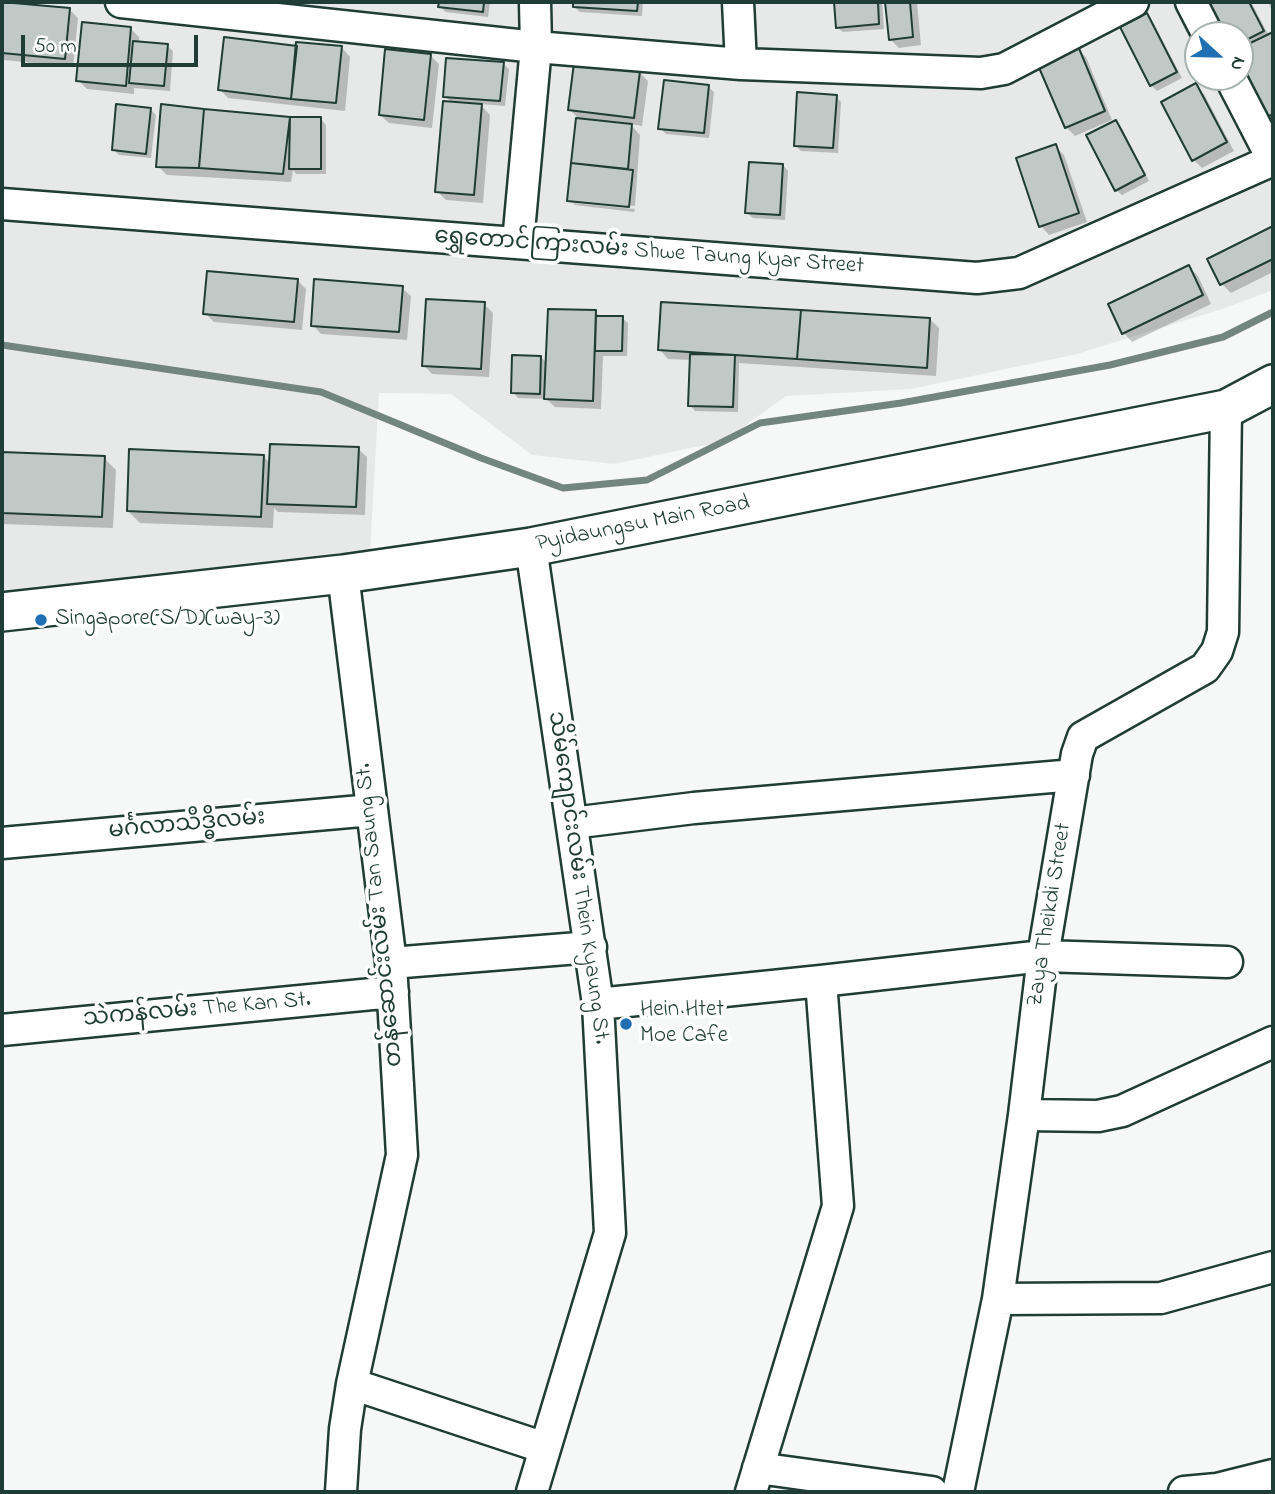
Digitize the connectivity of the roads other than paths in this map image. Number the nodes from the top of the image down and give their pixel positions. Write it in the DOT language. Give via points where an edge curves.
graph roads {
  1 [pos="121,2"];
  2 [pos="535,2"];
  3 [pos="738,2"];
  4 [pos="1133,2"];
  5 [pos="1191,2"];
  6 [pos="334,13"];
  7 [pos="1201,21"];
  8 [pos="536,47"];
  9 [pos="741,64"];
  10 [pos="1237,91"];
  11 [pos="1273,160"];
  12 [pos="2,204"];
  13 [pos="518,242"];
  14 [pos="1273,384"];
  15 [pos="1226,409"];
  16 [pos="531,547"];
  17 [pos="343,573"];
  18 [pos="2,612"];
  19 [pos="1074,775"];
  20 [pos="372,810"];
  21 [pos="572,823"];
  22 [pos="2,843"];
  23 [pos="591,947"];
  24 [pos="1043,956"];
  25 [pos="1227,962"];
  26 [pos="391,963"];
  27 [pos="821,981"];
  28 [pos="393,992"];
  29 [pos="598,1004"];
  30 [pos="2,1030"];
  31 [pos="1273,1042"];
  32 [pos="1024,1115"];
  33 [pos="1273,1267"];
  34 [pos="998,1299"];
  35 [pos="352,1384"];
  36 [pos="545,1448"];
  37 [pos="1273,1475"];
  38 [pos="755,1480"];
  39 [pos="1216,1490"];
  40 [pos="341,1492"];
  41 [pos="532,1492"];
  42 [pos="932,1492"];
  43 [pos="958,1492"];
  44 [pos="1184,1492"];
  1 -- 6 [label="street"];
  2 -- 8 [label="street"];
  3 -- 9 [label="street"];
  4 -- 9 [label="street" via="1004,69 981,73"];
  5 -- 7 [label="street"];
  6 -- 8 [label="street"];
  8 -- 9 [label="street"];
  8 -- 13 [label="street"];
  10 -- 11 [label="street"];
  11 -- 13 [label="street, ရွှေတောင်ကြားလမ်း Shwe Taung Kyar Street" via="1019,273 978,278"];
  12 -- 13 [label="street, ရွှေတောင်ကြားလမ်း Shwe Taung Kyar Street"];
  14 -- 15 [label="main road, Pyidaungsu Main Road"];
  15 -- 16 [label="main road, Pyidaungsu Main Road"];
  15 -- 19 [label="street, Zaya Theikdi Street" via="1223,632 1217,651 1205,668 1083,737"];
  16 -- 17 [label="main road, Pyidaungsu Main Road"];
  16 -- 21 [label="street, သိမ်ကျောင်းလမ်း Thein Kyaung St."];
  17 -- 18 [label="main road, Pyidaungsu Main Road"];
  17 -- 20 [label="street, တန်ဆောင်းလမ်း Tan Saung St."];
  19 -- 21 [label="street"];
  19 -- 24 [label="street, Zaya Theikdi Street"];
  20 -- 22 [label="street, မင်္ဂလာသိဒ္ဓိလမ်း"];
  20 -- 26 [label="street, တန်ဆောင်းလမ်း Tan Saung St."];
  21 -- 23 [label="street, သိမ်ကျောင်းလမ်း Thein Kyaung St."];
  23 -- 26 [label="street"];
  23 -- 29 [label="street, သိမ်ကျောင်းလမ်း Thein Kyaung St."];
  24 -- 25 [label="street"];
  24 -- 27 [label="street"];
  24 -- 32 [label="street, Zaya Theikdi Street"];
  26 -- 28 [label="street, တန်ဆောင်းလမ်း Tan Saung St."];
  27 -- 29 [label="street"];
  27 -- 38 [label="street" via="838,1206"];
  28 -- 30 [label="street, သဲကန်လမ်း The Kan St."];
  28 -- 35 [label="street, တန်ဆောင်းလမ်း Tan Saung St." via="402,1156"];
  29 -- 36 [label="street, သိမ်ကျောင်းလမ်း Thein Kyaung St." via="610,1233"];
  31 -- 32 [label="street" via="1122,1111 1098,1116"];
  32 -- 34 [label="street, Zaya Theikdi Street"];
  33 -- 34 [label="street" via="1161,1298"];
  34 -- 43 [label="street, Zaya Theikdi Street"];
  35 -- 36 [label="street"];
  35 -- 40 [label="street, တန်ဆောင်းလမ်း Tan Saung St."];
  36 -- 41 [label="street, သိမ်ကျောင်းလမ်း Thein Kyaung St."];
  37 -- 39 [label="street"];
  38 -- 42 [label="street"];
  39 -- 44 [label="street"];
}
